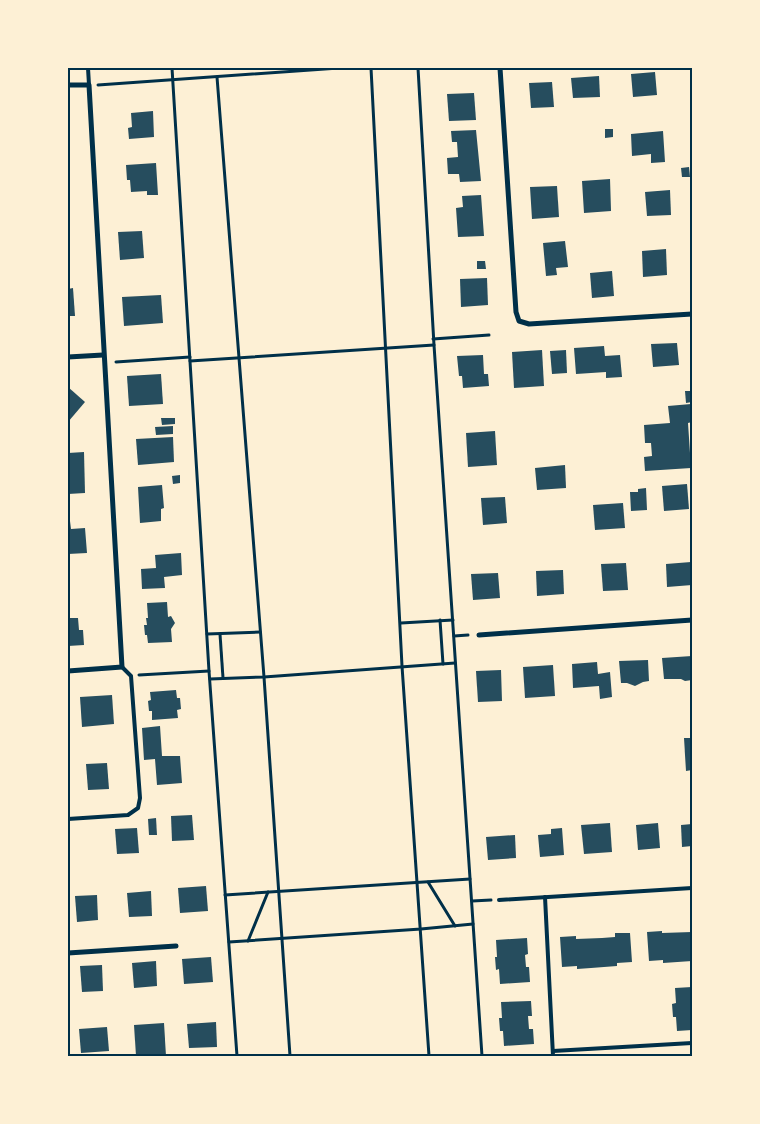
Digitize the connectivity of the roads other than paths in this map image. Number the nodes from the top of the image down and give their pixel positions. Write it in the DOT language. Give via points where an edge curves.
graph roads {
  1 [pos="88,68"];
  2 [pos="500,68"];
  3 [pos="68,85"];
  4 [pos="89,85"];
  5 [pos="692,314"];
  6 [pos="103,355"];
  7 [pos="68,357"];
  8 [pos="692,620"];
  9 [pos="479,635"];
  10 [pos="122,667"];
  11 [pos="68,671"];
  12 [pos="68,819"];
  13 [pos="692,888"];
  14 [pos="545,897"];
  15 [pos="499,900"];
  16 [pos="176,946"];
  17 [pos="68,953"];
  18 [pos="692,1043"];
  19 [pos="553,1051"];
  20 [pos="554,1056"];
  1 -- 4 [label="lane"];
  2 -- 5 [label="street" via="516,312 520,321 528,324"];
  3 -- 4 [label="street"];
  4 -- 6 [label="street"];
  6 -- 7 [label="street"];
  6 -- 10 [label="street"];
  8 -- 9 [label="street"];
  10 -- 11 [label="street"];
  10 -- 12 [label="lane" via="131,676 140,798 138,808 128,815"];
  13 -- 14 [label="lane"];
  14 -- 15 [label="lane"];
  14 -- 19 [label="lane"];
  16 -- 17 [label="street"];
  18 -- 19 [label="lane"];
  19 -- 20 [label="lane"];
}
